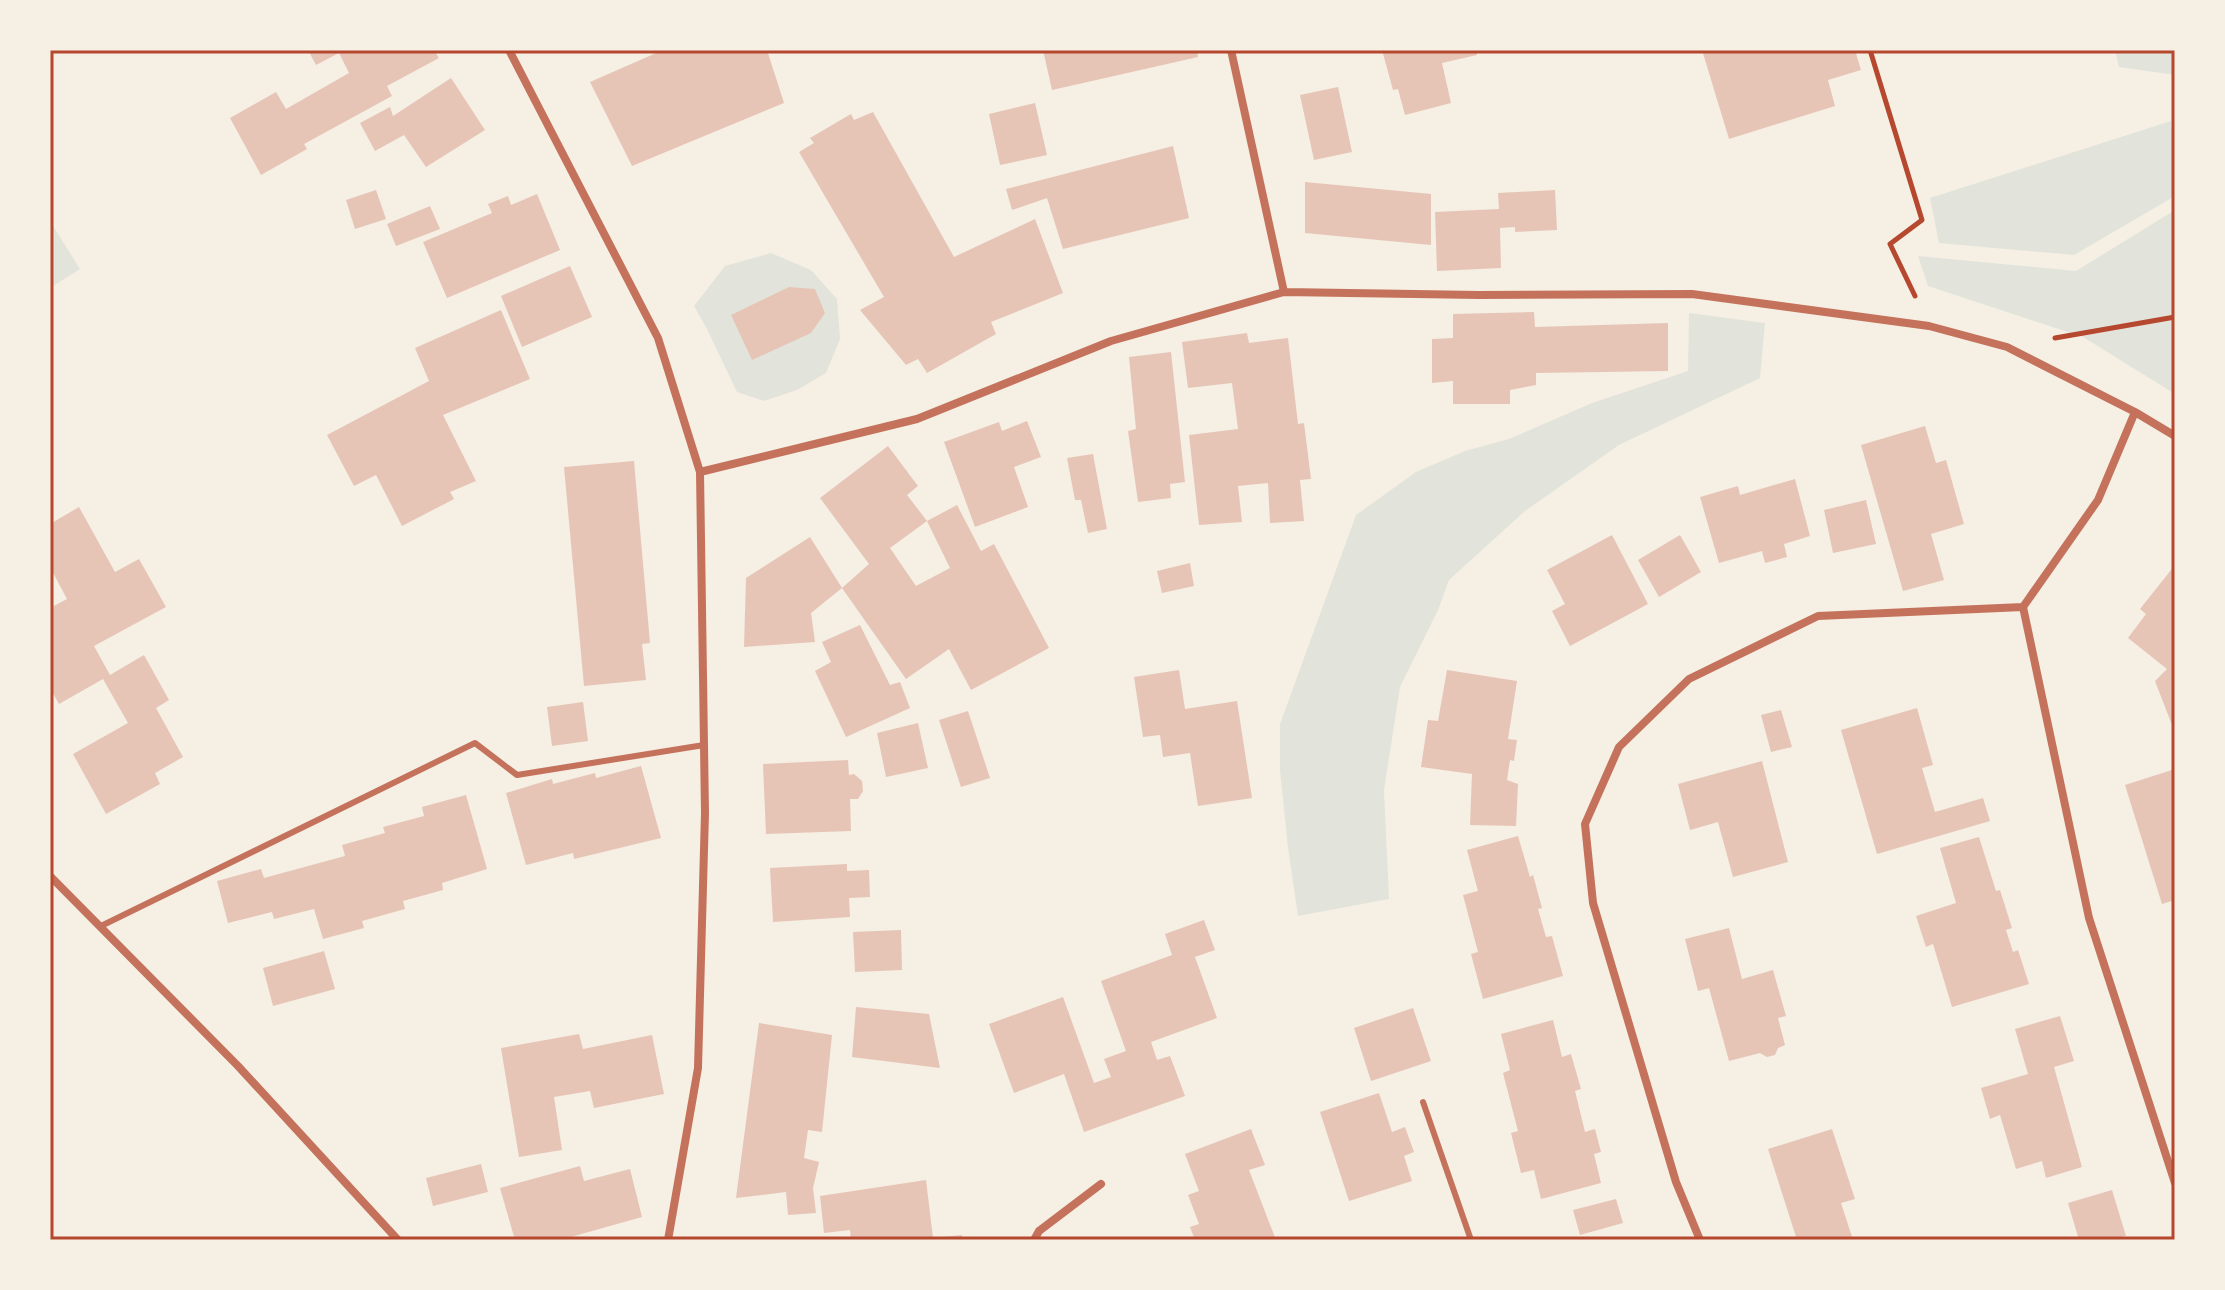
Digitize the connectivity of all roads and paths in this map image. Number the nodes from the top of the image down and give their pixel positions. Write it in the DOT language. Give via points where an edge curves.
graph roads {
  1 [pos="509,50"];
  2 [pos="1231,50"];
  3 [pos="1870,50"];
  4 [pos="1284,292"];
  5 [pos="2175,317"];
  6 [pos="1929,326"];
  7 [pos="2007,347"];
  8 [pos="2135,412"];
  9 [pos="2175,436"];
  10 [pos="700,472"];
  11 [pos="2023,607"];
  12 [pos="704,745"];
  13 [pos="50,876"];
  14 [pos="101,926"];
  15 [pos="1423,1102"];
  16 [pos="2175,1183"];
  17 [pos="1101,1184"];
  18 [pos="398,1240"];
  19 [pos="668,1240"];
  20 [pos="1034,1240"];
  21 [pos="1471,1240"];
  22 [pos="1700,1240"];
  1 -- 10 [label="street" via="658,338"];
  2 -- 4 [label="street"];
  3 -- 6 [label="path" via="1922,220 1890,244"];
  4 -- 6 [label="street" via="1692,294"];
  4 -- 10 [label="street" via="1111,341 917,419"];
  5 -- 7 [label="path"];
  6 -- 7 [label="street"];
  7 -- 8 [label="street"];
  8 -- 9 [label="street"];
  8 -- 11 [label="street" via="2098,500"];
  10 -- 12 [label="street"];
  11 -- 16 [label="street" via="2089,918"];
  11 -- 22 [label="street" via="1818,616 1689,679 1619,747 1585,824 1593,903 1676,1182"];
  12 -- 14 [label="lane" via="517,775 475,743"];
  12 -- 19 [label="street" via="698,1068"];
  13 -- 14 [label="street"];
  14 -- 18 [label="street"];
  15 -- 21 [label="lane"];
  17 -- 20 [label="street"];
}
